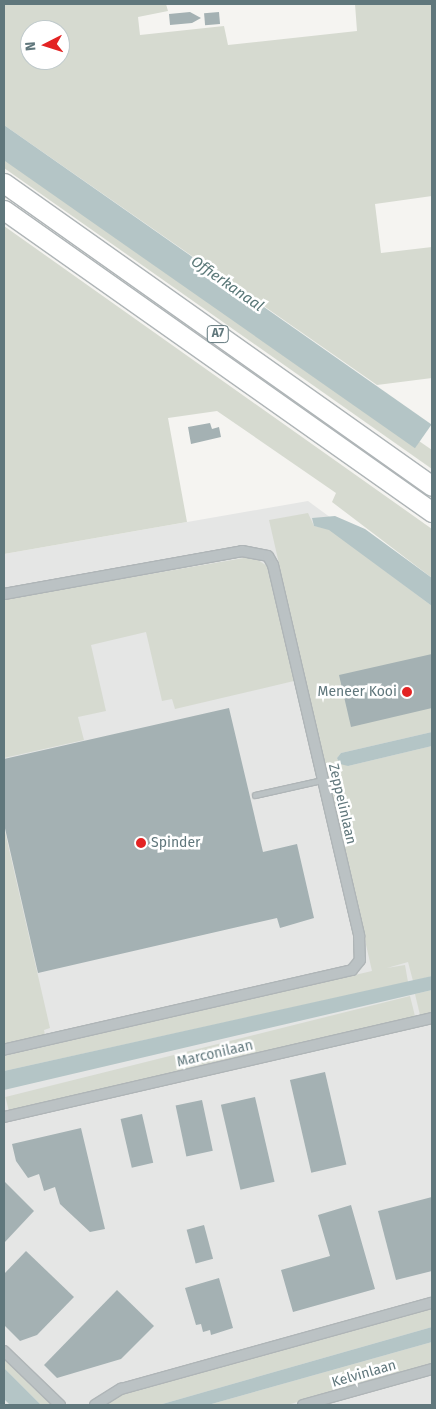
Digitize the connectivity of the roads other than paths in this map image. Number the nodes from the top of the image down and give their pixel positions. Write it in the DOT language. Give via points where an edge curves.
graph roads {
  1 [pos="4,183"];
  2 [pos="4,210"];
  3 [pos="432,486"];
  4 [pos="432,512"];
  5 [pos="4,594"];
  6 [pos="322,780"];
  7 [pos="255,796"];
  8 [pos="432,1018"];
  9 [pos="4,1050"];
  10 [pos="4,1117"];
  11 [pos="432,1303"];
  12 [pos="4,1351"];
  13 [pos="432,1369"];
  14 [pos="60,1405"];
  15 [pos="95,1405"];
  16 [pos="303,1405"];
  1 -- 3 [label="highway, A7"];
  2 -- 4 [label="highway, A7"];
  5 -- 6 [label="street, Zeppelinlaan" via="242,551 268,556 273,565"];
  6 -- 7 [label="lane"];
  6 -- 9 [label="street, Zeppelinlaan" via="359,936 360,960 352,970"];
  8 -- 10 [label="street, Marconilaan"];
  11 -- 15 [label="street" via="122,1389"];
  12 -- 14 [label="street"];
  13 -- 16 [label="street, Kelvinlaan"];
}
